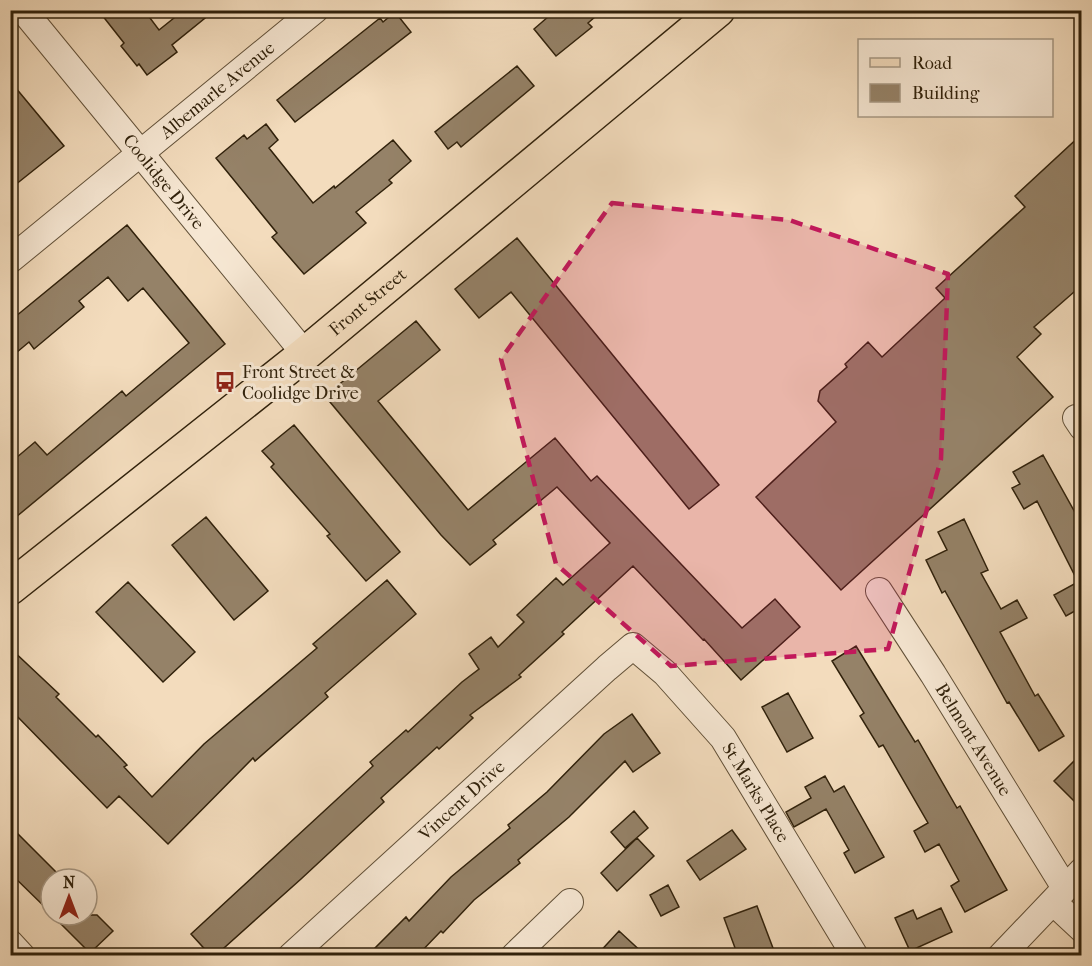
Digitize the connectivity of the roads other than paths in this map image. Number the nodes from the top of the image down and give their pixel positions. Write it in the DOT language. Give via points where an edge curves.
graph roads {
  1 [pos="24,10"];
  2 [pos="315,10"];
  3 [pos="718,10"];
  4 [pos="140,153"];
  5 [pos="10,260"];
  6 [pos="305,354"];
  7 [pos="10,588"];
  8 [pos="879,591"];
  9 [pos="633,646"];
  10 [pos="1067,887"];
  11 [pos="570,902"];
  12 [pos="1082,929"];
  13 [pos="10,943"];
  14 [pos="22,956"];
  15 [pos="291,956"];
  16 [pos="514,956"];
  17 [pos="855,956"];
  18 [pos="1001,956"];
  1 -- 4 [label="street, Coolidge Drive"];
  2 -- 4 [label="street, Albemarle Avenue"];
  3 -- 6 [label="main road, Front Street"];
  4 -- 5 [label="street, Albemarle Avenue"];
  4 -- 6 [label="street, Coolidge Drive"];
  6 -- 7 [label="main road, Front Street"];
  8 -- 10 [label="street, Belmont Avenue"];
  9 -- 15 [label="street, Vincent Drive"];
  9 -- 17 [label="street, St Marks Place" via="665,673 723,738"];
  10 -- 12 [label="street, Belmont Avenue"];
  10 -- 18 [label="street"];
  11 -- 16 [label="street"];
  13 -- 14 [label="street"];
}
